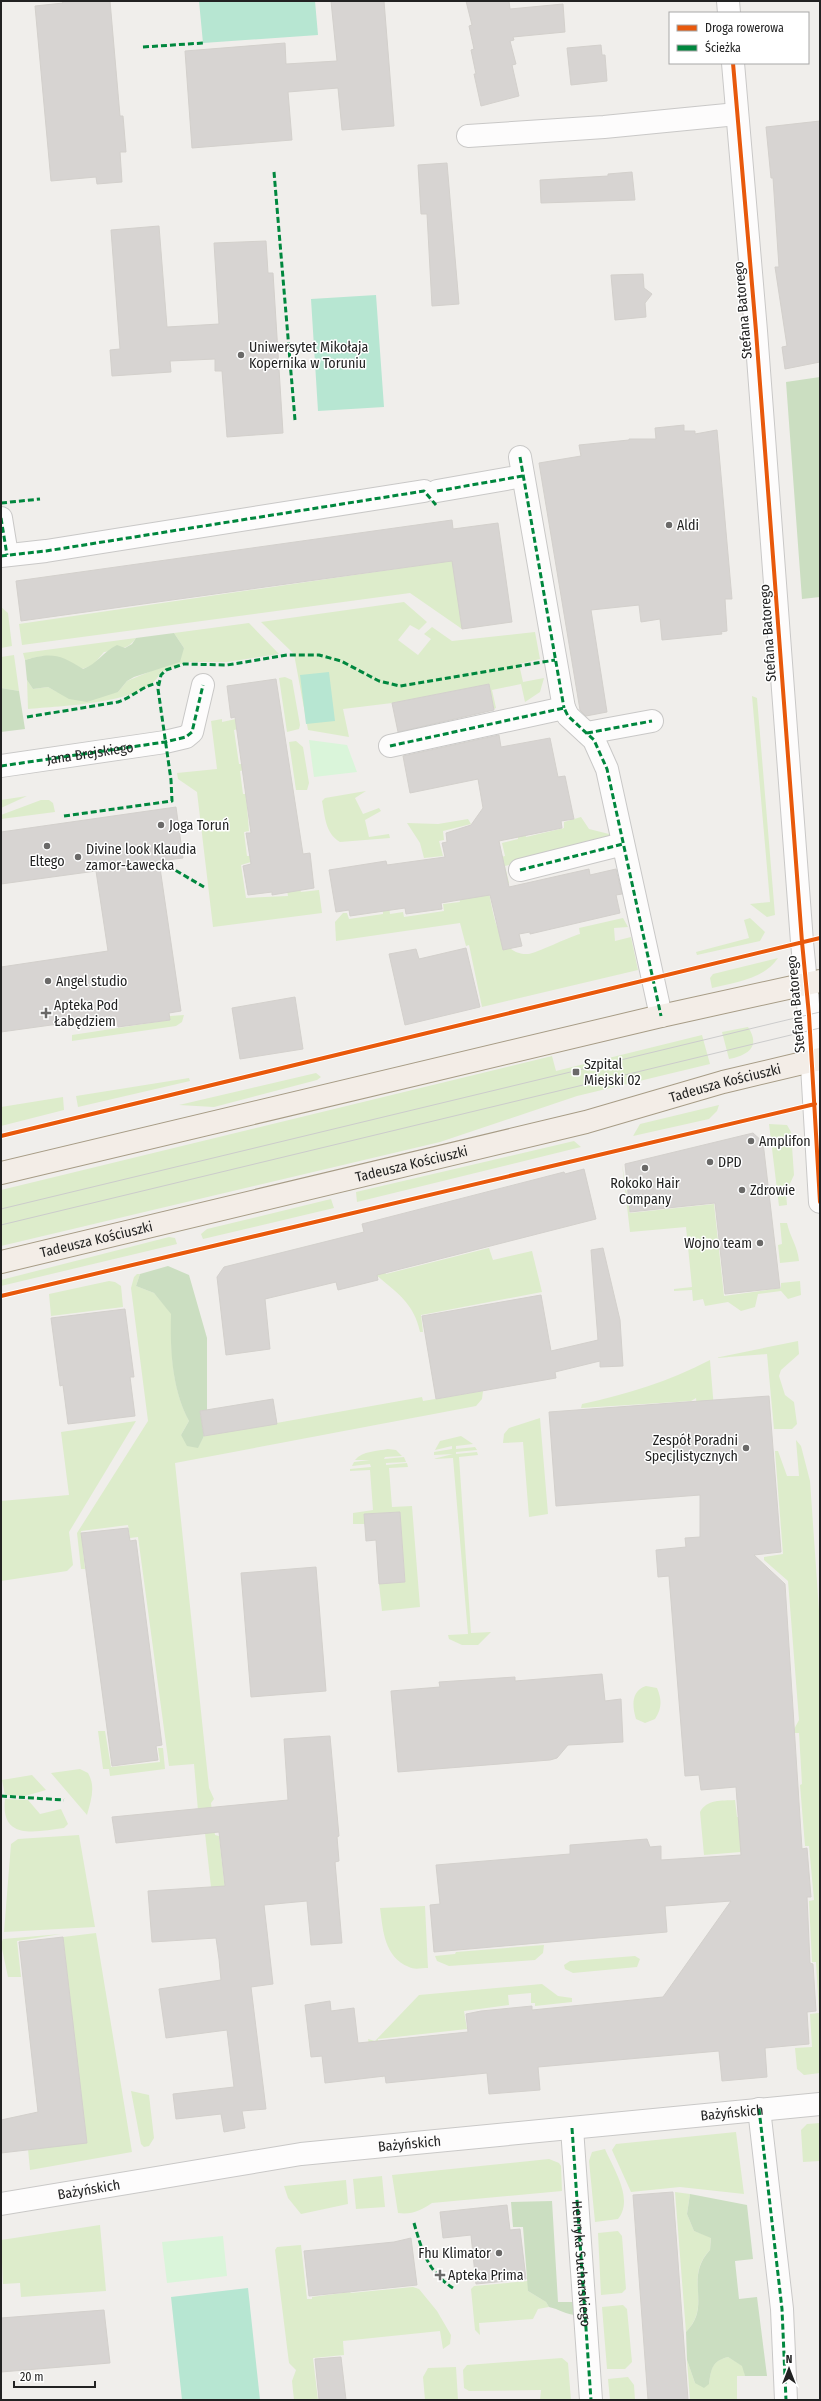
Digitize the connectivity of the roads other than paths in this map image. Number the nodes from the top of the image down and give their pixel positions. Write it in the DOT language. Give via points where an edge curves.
graph roads {
  1 [pos="728,1"];
  2 [pos="729,12"];
  3 [pos="733,64"];
  4 [pos="737,114"];
  5 [pos="468,136"];
  6 [pos="1,518"];
  7 [pos="4,556"];
  8 [pos="203,685"];
  9 [pos="564,708"];
  10 [pos="652,721"];
  11 [pos="587,733"];
  12 [pos="390,746"];
  13 [pos="1,766"];
  14 [pos="623,844"];
  15 [pos="520,870"];
  16 [pos="814,982"];
  17 [pos="660,1016"];
  18 [pos="816,1060"];
  19 [pos="1,1173"];
  20 [pos="820,1202"];
  21 [pos="1,1262"];
  22 [pos="820,2104"];
  23 [pos="759,2110"];
  24 [pos="572,2128"];
  25 [pos="1,2204"];
  26 [pos="591,2400"];
  27 [pos="786,2400"];
  1 -- 2 [label="street"];
  3 -- 4 [label="street, Stefana Batorego"];
  4 -- 5 [label="street" via="604,127"];
  4 -- 16 [label="street, Stefana Batorego" via="802,942"];
  6 -- 7 [label="street"];
  7 -- 9 [label="street" via="430,491 521,467"];
  8 -- 13 [label="street, Jana Brejskiego" via="192,732 186,737"];
  9 -- 11 [label="street" via="568,716"];
  9 -- 12 [label="street"];
  10 -- 11 [label="street"];
  11 -- 14 [label="street" via="599,750 607,769"];
  14 -- 15 [label="street"];
  14 -- 17 [label="street"];
  16 -- 17 [label="main road"];
  16 -- 18 [label="street, Stefana Batorego"];
  17 -- 19 [label="main road"];
  18 -- 20 [label="street, Stefana Batorego"];
  18 -- 21 [label="main road, Tadeusza Kościuszki" via="723,1082 586,1122"];
  22 -- 23 [label="street, Bażyńskich"];
  23 -- 24 [label="street, Bażyńskich"];
  23 -- 27 [label="street" via="782,2309"];
  24 -- 25 [label="street, Bażyńskich" via="301,2154"];
  24 -- 26 [label="street, Henryka Sucharskiego"];
}
